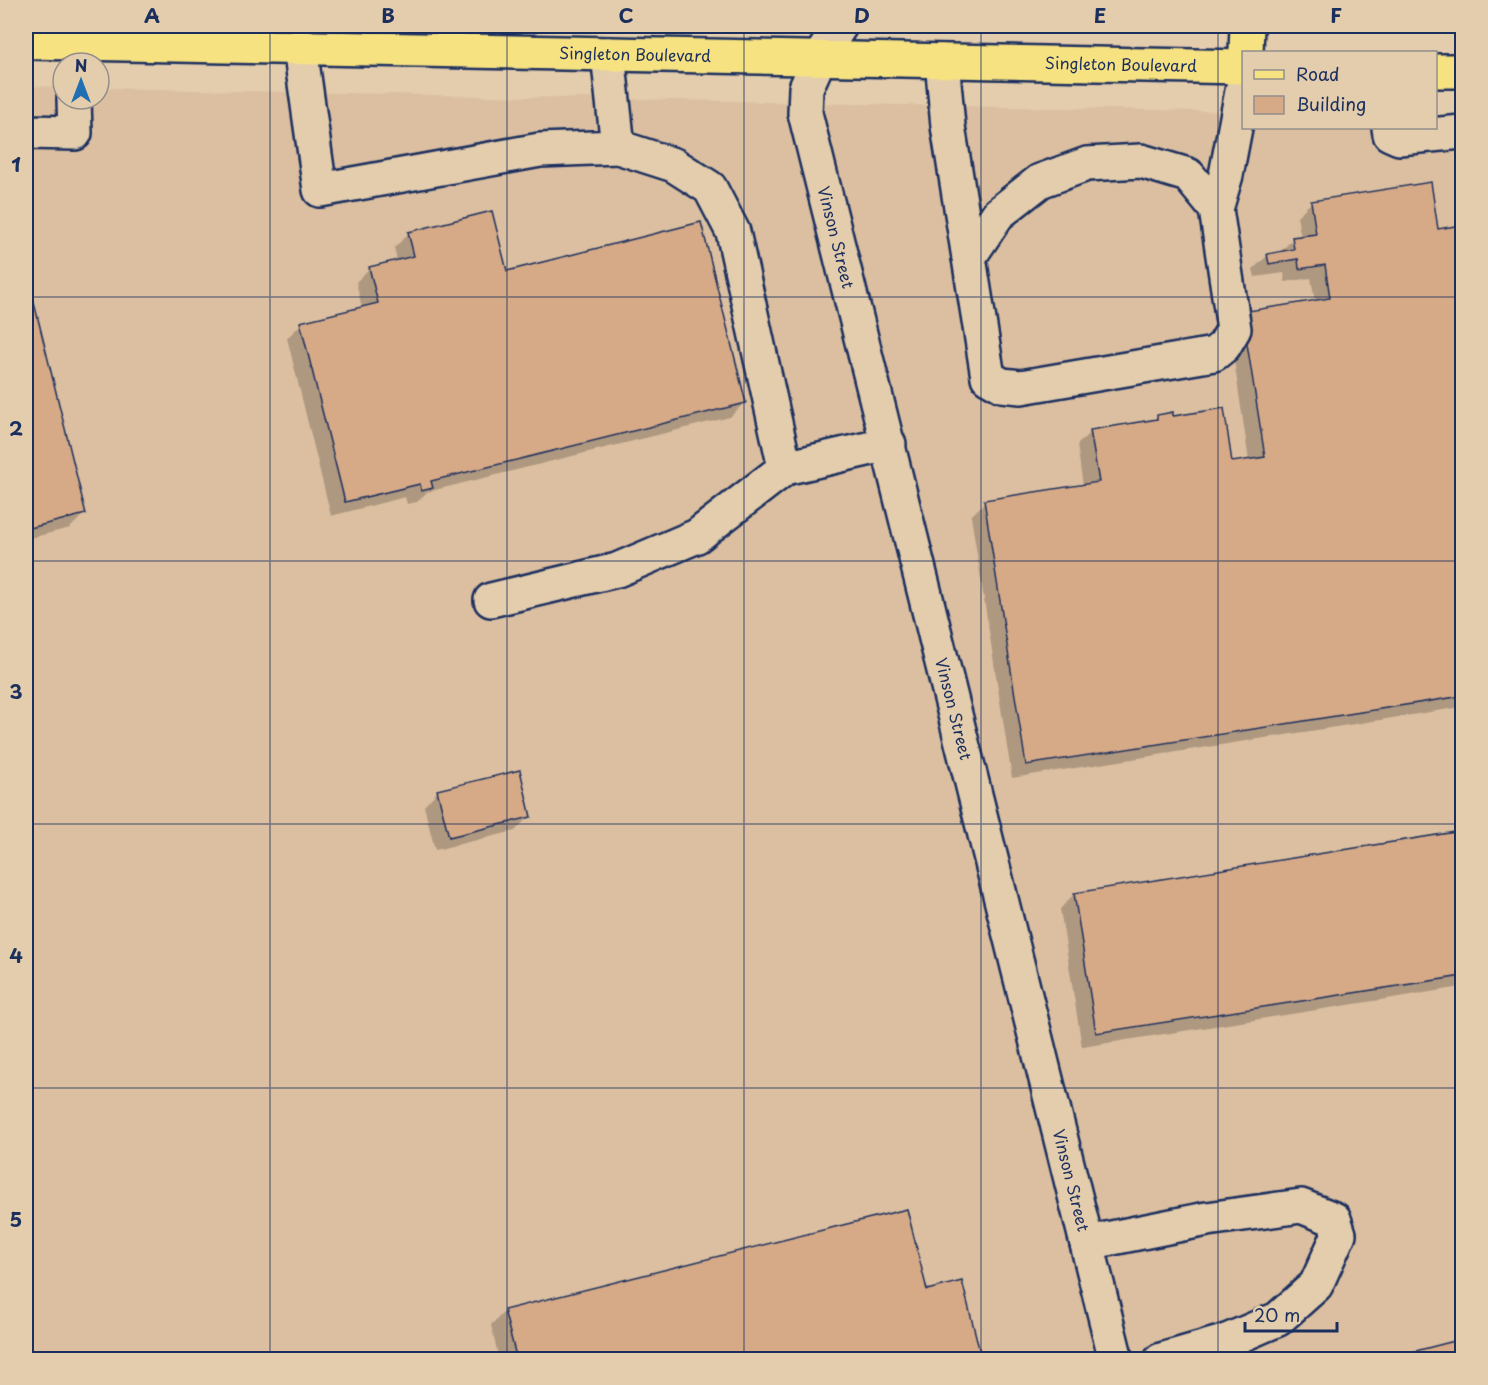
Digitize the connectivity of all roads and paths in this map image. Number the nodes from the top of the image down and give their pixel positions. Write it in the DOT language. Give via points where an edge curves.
graph roads {
  1 [pos="840,26"];
  2 [pos="1247,26"];
  3 [pos="26,42"];
  4 [pos="89,44"];
  5 [pos="300,48"];
  6 [pos="1246,51"];
  7 [pos="608,54"];
  8 [pos="819,59"];
  9 [pos="942,61"];
  10 [pos="1242,67"];
  11 [pos="1437,71"];
  12 [pos="1462,71"];
  13 [pos="1242,91"];
  14 [pos="74,111"];
  15 [pos="1390,129"];
  16 [pos="26,132"];
  17 [pos="1462,132"];
  18 [pos="618,147"];
  19 [pos="1216,209"];
  20 [pos="969,257"];
  21 [pos="889,444"];
  22 [pos="785,468"];
  23 [pos="491,600"];
  24 [pos="1087,1244"];
  25 [pos="1116,1359"];
  26 [pos="1161,1359"];
  1 -- 8 [label="street, Vinson Street"];
  2 -- 6 [label="main road"];
  3 -- 4 [label="main road, Singleton Boulevard"];
  4 -- 5 [label="main road, Singleton Boulevard"];
  5 -- 7 [label="main road, Singleton Boulevard"];
  5 -- 18 [label="street" via="320,190 540,150"];
  7 -- 8 [label="main road, Singleton Boulevard"];
  7 -- 18 [label="street"];
  8 -- 9 [label="main road, Singleton Boulevard"];
  8 -- 21 [label="street, Vinson Street" via="806,88 805,113"];
  9 -- 10 [label="main road, Singleton Boulevard"];
  9 -- 20 [label="street"];
  11 -- 12 [label="main road"];
  13 -- 19 [label="street"];
  14 -- 16 [label="street" via="75,134"];
  15 -- 17 [label="street" via="1399,138"];
  18 -- 22 [label="street" via="674,165 710,188 733,232"];
  19 -- 20 [label="street" via="1188,175 1141,161 1087,164 1040,181 1006,207"];
  19 -- 20 [label="street" via="1234,329 1214,354 1021,387 1002,385 988,377"];
  21 -- 22 [label="street"];
  21 -- 24 [label="street, Vinson Street"];
  22 -- 23 [label="street" via="697,536 617,570"];
  24 -- 25 [label="street, Vinson Street"];
  24 -- 26 [label="street" via="1207,1219 1301,1206 1334,1219 1339,1234 1316,1285 1278,1319 1227,1341"];
}
